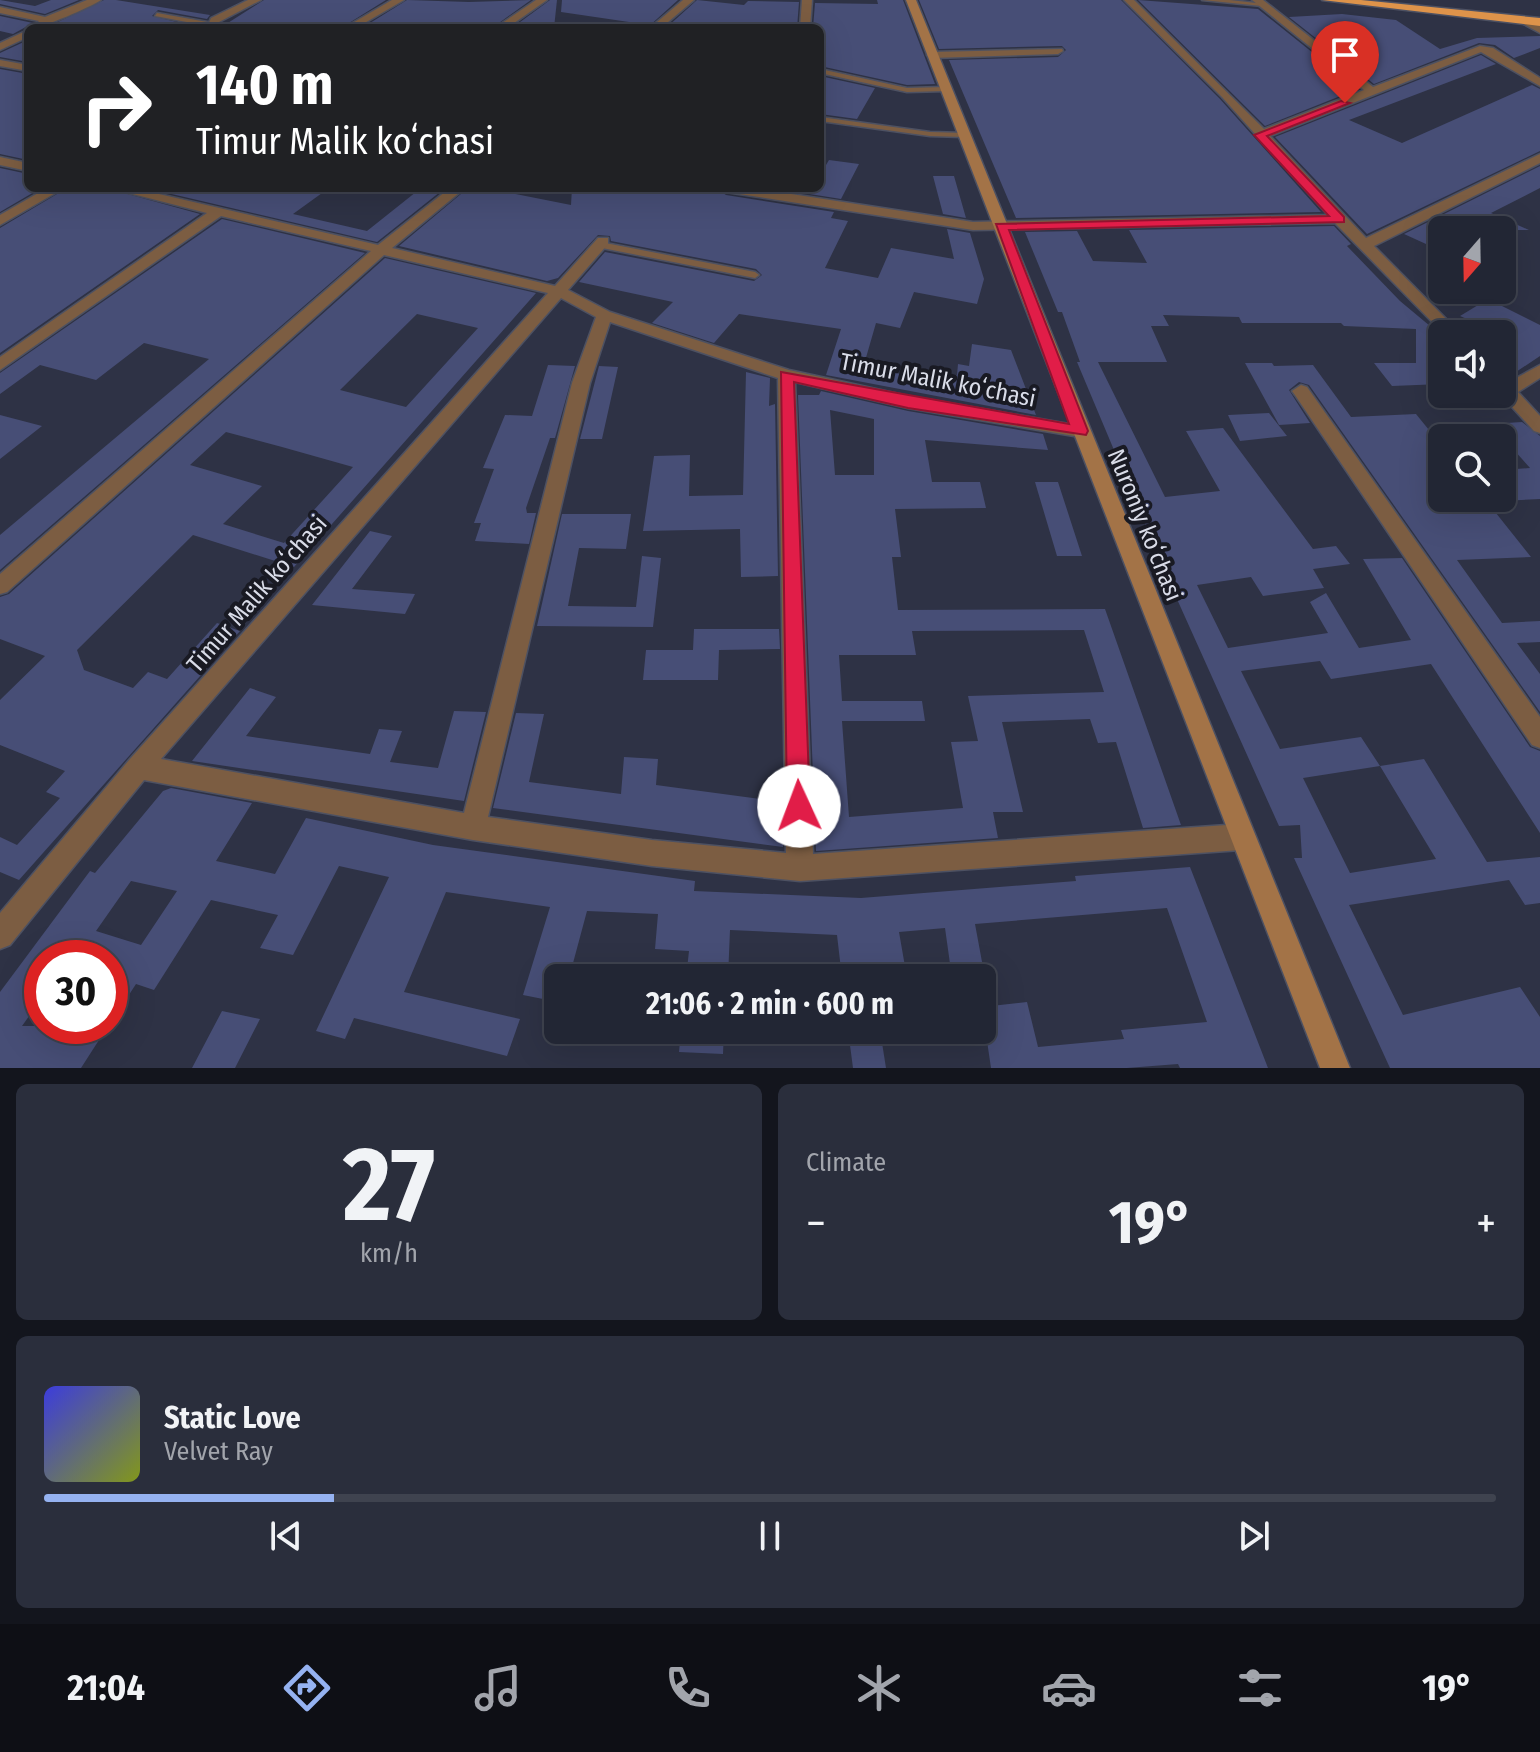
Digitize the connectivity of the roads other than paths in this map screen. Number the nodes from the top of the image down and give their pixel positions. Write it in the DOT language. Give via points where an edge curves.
graph roads {
  1 [pos="96,0"];
  2 [pos="256,0"];
  3 [pos="399,0"];
  4 [pos="542,0"];
  5 [pos="689,0"];
  6 [pos="807,0"];
  7 [pos="911,0"];
  8 [pos="1129,0"];
  9 [pos="1205,0"];
  10 [pos="1328,0"];
  11 [pos="1384,0"];
  12 [pos="1260,2"];
  13 [pos="0,10"];
  14 [pos="157,15"];
  15 [pos="47,20"];
  16 [pos="1524,20"];
  17 [pos="1540,20"];
  18 [pos="42,24"];
  19 [pos="207,24"];
  20 [pos="213,24"];
  21 [pos="356,24"];
  22 [pos="506,24"];
  23 [pos="660,24"];
  24 [pos="805,24"];
  25 [pos="1540,30"];
  26 [pos="24,35"];
  27 [pos="0,47"];
  28 [pos="1058,51"];
  29 [pos="932,55"];
  30 [pos="0,63"];
  31 [pos="24,67"];
  32 [pos="824,72"];
  33 [pos="1540,83"];
  34 [pos="946,89"];
  35 [pos="1373,92"];
  36 [pos="824,120"];
  37 [pos="964,135"];
  38 [pos="1260,135"];
  39 [pos="1540,158"];
  40 [pos="0,161"];
  41 [pos="24,166"];
  42 [pos="50,192"];
  43 [pos="133,192"];
  44 [pos="453,192"];
  45 [pos="751,192"];
  46 [pos="218,212"];
  47 [pos="1339,219"];
  48 [pos="0,221"];
  49 [pos="1001,227"];
  50 [pos="601,243"];
  51 [pos="1366,244"];
  52 [pos="382,249"];
  53 [pos="755,275"];
  54 [pos="559,291"];
  55 [pos="604,315"];
  56 [pos="1439,320"];
  57 [pos="0,365"];
  58 [pos="1540,370"];
  59 [pos="786,375"];
  60 [pos="1516,382"];
  61 [pos="1301,391"];
  62 [pos="1516,400"];
  63 [pos="1540,427"];
  64 [pos="1080,431"];
  65 [pos="0,586"];
  66 [pos="1540,737"];
  67 [pos="139,767"];
  68 [pos="473,827"];
  69 [pos="1241,837"];
  70 [pos="800,868"];
  71 [pos="0,935"];
  72 [pos="1335,1068"];
  1 -- 15 [label="street"];
  2 -- 20 [label="street"];
  3 -- 21 [label="street"];
  4 -- 22 [label="street"];
  5 -- 23 [label="street"];
  6 -- 24 [label="street"];
  7 -- 29 [label="street, Nuroniy koʻchasi"];
  8 -- 38 [label="street"];
  9 -- 12 [label="lane"];
  10 -- 16 [label="highway"];
  11 -- 17 [label="highway"];
  12 -- 35 [label="street"];
  13 -- 15 [label="street"];
  14 -- 19 [label="lane"];
  15 -- 18 [label="street"];
  16 -- 17 [label="highway"];
  16 -- 25 [label="street"];
  26 -- 27 [label="street"];
  28 -- 29 [label="street"];
  29 -- 34 [label="street, Nuroniy koʻchasi"];
  30 -- 31 [label="street"];
  32 -- 34 [label="lane" via="907,90"];
  33 -- 35 [label="street" via="1483,49"];
  34 -- 37 [label="street, Nuroniy koʻchasi"];
  35 -- 38 [label="street"];
  36 -- 37 [label="lane"];
  37 -- 49 [label="street, Nuroniy koʻchasi"];
  38 -- 47 [label="street"];
  39 -- 51 [label="street"];
  40 -- 41 [label="street"];
  42 -- 48 [label="street"];
  43 -- 46 [label="street, Timur Malik koʻchasi"];
  44 -- 52 [label="street"];
  45 -- 49 [label="street"];
  46 -- 52 [label="street, Timur Malik koʻchasi"];
  46 -- 57 [label="street"];
  47 -- 49 [label="street"];
  47 -- 51 [label="street"];
  49 -- 64 [label="street, Nuroniy koʻchasi"];
  50 -- 53 [label="lane"];
  50 -- 54 [label="street, Timur Malik koʻchasi"];
  51 -- 56 [label="street"];
  52 -- 54 [label="street, Timur Malik koʻchasi"];
  52 -- 65 [label="street"];
  54 -- 55 [label="street, Timur Malik koʻchasi"];
  54 -- 67 [label="street, Timur Malik koʻchasi"];
  55 -- 59 [label="street, Timur Malik koʻchasi"];
  55 -- 68 [label="street" via="581,383"];
  58 -- 60 [label="street"];
  59 -- 64 [label="street, Timur Malik koʻchasi"];
  59 -- 70 [label="street"];
  61 -- 66 [label="street"];
  62 -- 63 [label="street"];
  64 -- 69 [label="street, Nuroniy koʻchasi"];
  67 -- 68 [label="street"];
  67 -- 71 [label="street, Timur Malik koʻchasi"];
  68 -- 70 [label="street"];
  69 -- 70 [label="street"];
  69 -- 72 [label="street, Nuroniy koʻchasi"];
}
